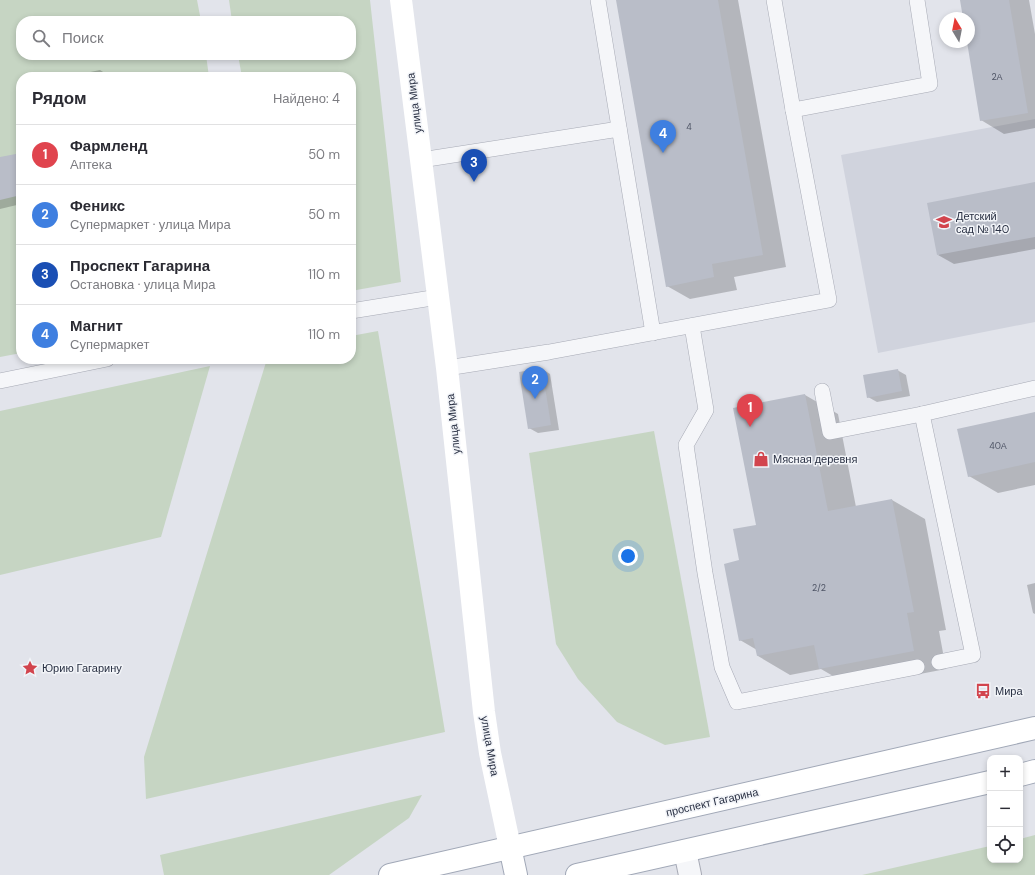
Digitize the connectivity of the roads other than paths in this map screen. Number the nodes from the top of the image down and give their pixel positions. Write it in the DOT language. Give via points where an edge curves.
graph roads {
  1 [pos="401,0"];
  2 [pos="598,0"];
  3 [pos="774,0"];
  4 [pos="917,0"];
  5 [pos="793,110"];
  6 [pos="619,129"];
  7 [pos="421,160"];
  8 [pos="438,297"];
  9 [pos="356,310"];
  10 [pos="692,326"];
  11 [pos="653,333"];
  12 [pos="83,364"];
  13 [pos="447,368"];
  14 [pos="0,381"];
  15 [pos="1035,388"];
  16 [pos="822,391"];
  17 [pos="922,414"];
  18 [pos="939,662"];
  19 [pos="917,667"];
  20 [pos="1035,728"];
  21 [pos="1035,772"];
  22 [pos="1023,774"];
  23 [pos="987,783"];
  24 [pos="510,847"];
  25 [pos="685,851"];
  26 [pos="390,875"];
  27 [pos="516,875"];
  28 [pos="577,875"];
  29 [pos="690,875"];
  1 -- 7 [label="main road, улица Мира"];
  2 -- 6 [label="lane"];
  3 -- 5 [label="lane"];
  4 -- 5 [label="lane" via="930,84"];
  5 -- 10 [label="lane" via="829,300"];
  6 -- 7 [label="lane"];
  6 -- 11 [label="lane"];
  7 -- 8 [label="main road, улица Мира"];
  8 -- 9 [label="lane"];
  8 -- 13 [label="main road, улица Мира"];
  10 -- 11 [label="lane"];
  10 -- 19 [label="lane" via="706,410 686,445 722,667 737,702"];
  11 -- 13 [label="lane"];
  12 -- 14 [label="lane"];
  13 -- 24 [label="main road, улица Мира" via="484,712"];
  15 -- 17 [label="lane"];
  16 -- 17 [label="lane" via="830,432"];
  17 -- 18 [label="lane" via="973,655"];
  20 -- 24 [label="main road, проспект Гагарина"];
  21 -- 22 [label="main road"];
  23 -- 25 [label="main road"];
  24 -- 26 [label="main road, проспект Гагарина"];
  24 -- 27 [label="main road, улица Мира"];
  25 -- 28 [label="main road"];
  25 -- 29 [label="street"];
}
